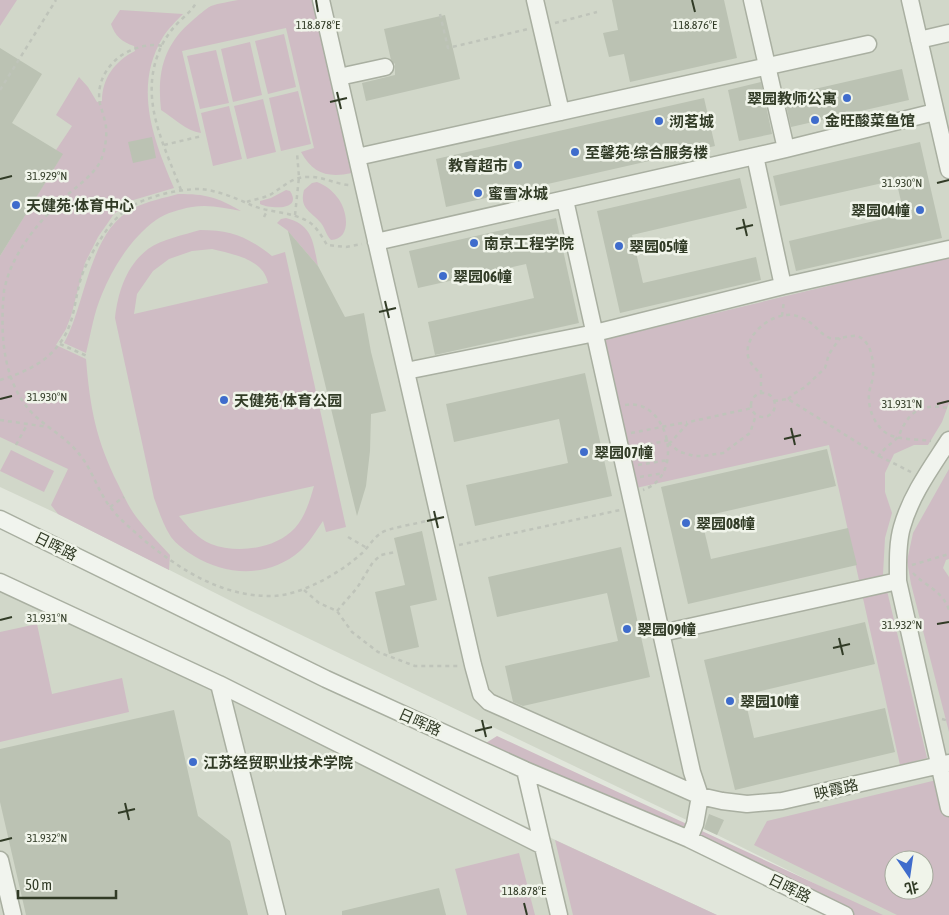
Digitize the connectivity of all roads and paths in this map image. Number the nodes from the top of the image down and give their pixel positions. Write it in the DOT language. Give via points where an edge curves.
graph roads {
  1 [pos="56,0"];
  2 [pos="321,0"];
  3 [pos="535,0"];
  4 [pos="752,0"];
  5 [pos="910,0"];
  6 [pos="196,3"];
  7 [pos="598,12"];
  8 [pos="440,14"];
  9 [pos="541,26"];
  10 [pos="949,33"];
  11 [pos="919,40"];
  12 [pos="868,44"];
  13 [pos="162,46"];
  14 [pos="385,67"];
  15 [pos="768,67"];
  16 [pos="339,78"];
  17 [pos="0,90"];
  18 [pos="561,112"];
  19 [pos="936,112"];
  20 [pos="202,136"];
  21 [pos="164,145"];
  22 [pos="786,149"];
  23 [pos="297,153"];
  24 [pos="755,156"];
  25 [pos="357,157"];
  26 [pos="949,170"];
  27 [pos="300,178"];
  28 [pos="363,186"];
  29 [pos="181,191"];
  30 [pos="565,200"];
  31 [pos="246,202"];
  32 [pos="267,211"];
  33 [pos="295,215"];
  34 [pos="264,217"];
  35 [pos="376,242"];
  36 [pos="949,249"];
  37 [pos="783,286"];
  38 [pos="0,313"];
  39 [pos="595,333"];
  40 [pos="840,338"];
  41 [pos="60,344"];
  42 [pos="87,356"];
  43 [pos="406,371"];
  44 [pos="10,377"];
  45 [pos="0,380"];
  46 [pos="762,394"];
  47 [pos="788,399"];
  48 [pos="774,401"];
  49 [pos="611,407"];
  50 [pos="752,408"];
  51 [pos="949,408"];
  52 [pos="756,415"];
  53 [pos="0,420"];
  54 [pos="689,422"];
  55 [pos="27,425"];
  56 [pos="49,427"];
  57 [pos="898,438"];
  58 [pos="948,441"];
  59 [pos="668,442"];
  60 [pos="619,443"];
  61 [pos="16,445"];
  62 [pos="880,456"];
  63 [pos="668,460"];
  64 [pos="664,473"];
  65 [pos="924,478"];
  66 [pos="629,487"];
  67 [pos="124,498"];
  68 [pos="110,507"];
  69 [pos="0,518"];
  70 [pos="439,518"];
  71 [pos="348,537"];
  72 [pos="367,548"];
  73 [pos="446,548"];
  74 [pos="395,552"];
  75 [pos="949,554"];
  76 [pos="902,564"];
  77 [pos="898,581"];
  78 [pos="0,582"];
  79 [pos="303,589"];
  80 [pos="949,610"];
  81 [pos="337,611"];
  82 [pos="662,633"];
  83 [pos="473,665"];
  84 [pos="219,684"];
  85 [pos="944,764"];
  86 [pos="525,770"];
  87 [pos="700,796"];
  88 [pos="949,808"];
  89 [pos="689,840"];
  90 [pos="543,846"];
  91 [pos="0,860"];
  92 [pos="13,915"];
  93 [pos="277,915"];
  94 [pos="559,915"];
  95 [pos="845,915"];
  1 -- 17 [label="path"];
  2 -- 16 [label="street, 映霞路"];
  3 -- 9 [label="street"];
  4 -- 15 [label="street"];
  5 -- 11 [label="street"];
  6 -- 13 [label="path"];
  7 -- 9 [label="path"];
  8 -- 9 [label="path" via="448,48"];
  9 -- 18 [label="street"];
  10 -- 11 [label="street"];
  11 -- 19 [label="street"];
  12 -- 15 [label="street"];
  13 -- 21 [label="path" via="151,90 155,119"];
  13 -- 38 [label="path" via="144,46 128,51 107,69 99,92 106,127 100,160 92,173 44,218 19,252 9,271"];
  14 -- 16 [label="street"];
  15 -- 18 [label="street"];
  15 -- 22 [label="street"];
  16 -- 25 [label="street, 映霞路"];
  18 -- 25 [label="street"];
  19 -- 22 [label="street"];
  19 -- 26 [label="street"];
  20 -- 21 [label="path"];
  21 -- 29 [label="path"];
  22 -- 24 [label="street"];
  23 -- 27 [label="path"];
  24 -- 30 [label="street"];
  24 -- 37 [label="street"];
  25 -- 28 [label="street, 映霞路"];
  27 -- 28 [label="path" via="319,177 333,183"];
  27 -- 31 [label="path" via="271,194"];
  27 -- 33 [label="path"];
  28 -- 35 [label="street, 映霞路"];
  29 -- 31 [label="path" via="201,189"];
  29 -- 41 [label="path" via="146,200 119,214 88,262 72,320"];
  30 -- 35 [label="street"];
  30 -- 39 [label="street"];
  31 -- 32 [label="path"];
  32 -- 33 [label="path"];
  32 -- 34 [label="path"];
  33 -- 35 [label="path" via="310,222 328,245 346,247"];
  35 -- 43 [label="street, 映霞路"];
  36 -- 37 [label="street"];
  37 -- 39 [label="street"];
  38 -- 44 [label="path" via="2,347"];
  39 -- 43 [label="street"];
  39 -- 49 [label="street"];
  40 -- 46 [label="path" via="828,337 810,321 788,314 758,328 748,356 761,375"];
  40 -- 47 [label="path" via="825,368"];
  40 -- 57 [label="path" via="857,336 866,341 873,369 870,408 880,428"];
  41 -- 42 [label="path"];
  41 -- 44 [label="path" via="45,359"];
  43 -- 70 [label="street, 映霞路"];
  44 -- 45 [label="path"];
  44 -- 56 [label="path" via="26,406"];
  46 -- 48 [label="path" via="769,395"];
  46 -- 50 [label="path" via="752,401"];
  47 -- 48 [label="path"];
  47 -- 62 [label="path"];
  48 -- 52 [label="path" via="771,415 763,418"];
  49 -- 59 [label="path" via="629,404 648,410 661,424"];
  49 -- 60 [label="street"];
  50 -- 52 [label="path"];
  50 -- 54 [label="path"];
  51 -- 57 [label="path" via="916,410 904,423"];
  52 -- 59 [label="path" via="750,433 723,453 694,456 680,452"];
  53 -- 55 [label="path"];
  54 -- 59 [label="path" via="673,441"];
  54 -- 60 [label="path"];
  55 -- 56 [label="path"];
  55 -- 61 [label="path"];
  56 -- 68 [label="path" via="73,446"];
  57 -- 58 [label="path"];
  57 -- 62 [label="path" via="884,448"];
  58 -- 65 [label="street"];
  59 -- 60 [label="path"];
  59 -- 63 [label="path"];
  60 -- 66 [label="street"];
  62 -- 65 [label="path"];
  63 -- 64 [label="path"];
  63 -- 66 [label="path"];
  64 -- 66 [label="path"];
  64 -- 66 [label="path" via="658,482 646,489"];
  65 -- 76 [label="street" via="901,529"];
  66 -- 73 [label="path"];
  66 -- 82 [label="street"];
  67 -- 68 [label="path"];
  68 -- 79 [label="path" via="124,524 188,573 228,590 274,596"];
  69 -- 86 [label="street, 日晖路" via="326,679"];
  70 -- 72 [label="path" via="381,532"];
  70 -- 73 [label="street, 映霞路"];
  71 -- 72 [label="path"];
  72 -- 79 [label="path" via="336,572"];
  73 -- 83 [label="street, 映霞路"];
  74 -- 81 [label="path" via="381,555 373,562"];
  75 -- 76 [label="path"];
  76 -- 77 [label="street"];
  76 -- 80 [label="path" via="940,594"];
  77 -- 82 [label="street"];
  77 -- 85 [label="street"];
  78 -- 84 [label="street"];
  79 -- 81 [label="path" via="319,603"];
  81 -- 83 [label="path" via="352,632 394,660 415,666"];
  82 -- 87 [label="street"];
  83 -- 87 [label="street, 映霞路" via="481,694 489,702"];
  84 -- 90 [label="street"];
  84 -- 93 [label="street"];
  85 -- 87 [label="street, 映霞路" via="782,801 747,804"];
  85 -- 88 [label="street"];
  86 -- 89 [label="street, 日晖路"];
  86 -- 90 [label="street"];
  87 -- 89 [label="street"];
  89 -- 95 [label="street, 日晖路"];
  90 -- 94 [label="street"];
  91 -- 92 [label="street"];
}
